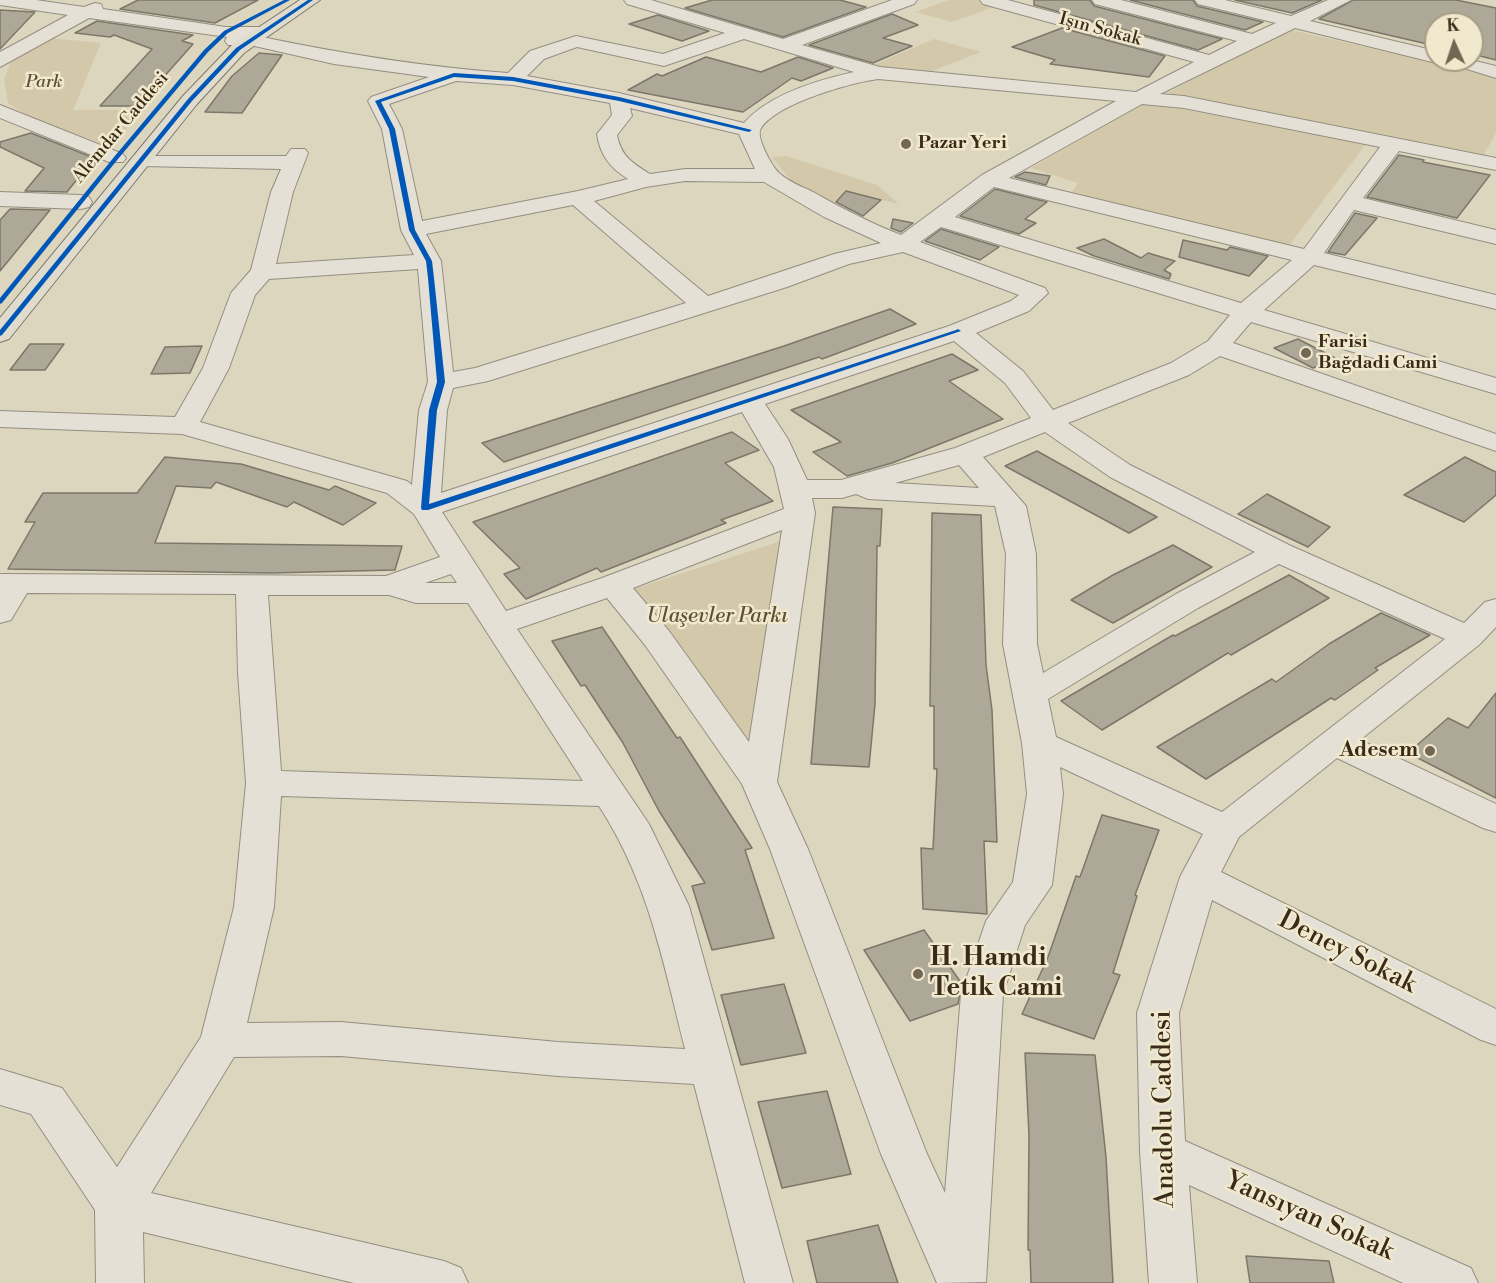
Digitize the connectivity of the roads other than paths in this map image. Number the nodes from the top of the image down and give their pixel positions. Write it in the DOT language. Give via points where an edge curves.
graph roads {
  1 [pos="0,0"];
  2 [pos="288,0"];
  3 [pos="311,0"];
  4 [pos="633,0"];
  5 [pos="697,0"];
  6 [pos="908,0"];
  7 [pos="1101,0"];
  8 [pos="1204,0"];
  9 [pos="1342,0"];
  10 [pos="994,1"];
  11 [pos="119,5"];
  12 [pos="667,10"];
  13 [pos="88,11"];
  14 [pos="1291,22"];
  15 [pos="743,33"];
  16 [pos="256,36"];
  17 [pos="221,37"];
  18 [pos="1253,40"];
  19 [pos="784,45"];
  20 [pos="1424,54"];
  21 [pos="0,61"];
  22 [pos="1212,61"];
  23 [pos="879,73"];
  24 [pos="454,75"];
  25 [pos="513,79"];
  26 [pos="619,99"];
  27 [pos="1142,99"];
  28 [pos="0,111"];
  29 [pos="749,130"];
  30 [pos="1394,143"];
  31 [pos="116,158"];
  32 [pos="142,159"];
  33 [pos="1496,164"];
  34 [pos="770,176"];
  35 [pos="990,180"];
  36 [pos="646,181"];
  37 [pos="578,198"];
  38 [pos="0,199"];
  39 [pos="81,202"];
  40 [pos="1350,202"];
  41 [pos="939,219"];
  42 [pos="412,230"];
  43 [pos="1496,237"];
  44 [pos="902,245"];
  45 [pos="1310,257"];
  46 [pos="429,261"];
  47 [pos="262,272"];
  48 [pos="0,302"];
  49 [pos="1496,302"];
  50 [pos="703,304"];
  51 [pos="1246,312"];
  52 [pos="958,331"];
  53 [pos="0,334"];
  54 [pos="1217,346"];
  55 [pos="441,382"];
  56 [pos="1496,386"];
  57 [pos="747,399"];
  58 [pos="0,419"];
  59 [pos="1047,421"];
  60 [pos="184,426"];
  61 [pos="1496,443"];
  62 [pos="965,454"];
  63 [pos="842,489"];
  64 [pos="1004,498"];
  65 [pos="798,501"];
  66 [pos="425,508"];
  67 [pos="1278,552"];
  68 [pos="458,561"];
  69 [pos="8,583"];
  70 [pos="252,585"];
  71 [pos="613,585"];
  72 [pos="389,586"];
  73 [pos="478,593"];
  74 [pos="1496,609"];
  75 [pos="0,613"];
  76 [pos="498,625"];
  77 [pos="1468,637"];
  78 [pos="1030,695"];
  79 [pos="1040,743"];
  80 [pos="1335,743"];
  81 [pos="759,782"];
  82 [pos="264,783"];
  83 [pos="610,794"];
  84 [pos="1496,819"];
  85 [pos="1225,829"];
  86 [pos="1199,876"];
  87 [pos="1496,1029"];
  88 [pos="222,1040"];
  89 [pos="713,1068"];
  90 [pos="0,1087"];
  91 [pos="1163,1152"];
  92 [pos="118,1206"];
  93 [pos="120,1283"];
  94 [pos="444,1283"];
  95 [pos="769,1283"];
  96 [pos="962,1283"];
  97 [pos="1173,1283"];
  98 [pos="1454,1283"];
  1 -- 13 [label="street"];
  2 -- 17 [label="main road, Alemdar Caddesi"];
  3 -- 16 [label="main road, Alemdar Caddesi"];
  4 -- 12 [label="street"];
  5 -- 12 [label="street"];
  6 -- 19 [label="street"];
  7 -- 18 [label="street"];
  8 -- 14 [label="street"];
  9 -- 14 [label="street"];
  10 -- 22 [label="street, Işın Sokak"];
  11 -- 13 [label="street"];
  11 -- 17 [label="street"];
  12 -- 15 [label="street"];
  13 -- 21 [label="street"];
  14 -- 18 [label="street"];
  14 -- 20 [label="street"];
  15 -- 19 [label="street"];
  15 -- 25 [label="street" via="664,60 576,41 537,55"];
  16 -- 17 [label="street"];
  16 -- 24 [label="street" via="334,58"];
  16 -- 32 [label="main road, Alemdar Caddesi" via="238,48"];
  17 -- 31 [label="main road, Alemdar Caddesi"];
  18 -- 22 [label="street"];
  19 -- 23 [label="street"];
  22 -- 27 [label="street"];
  23 -- 27 [label="street"];
  23 -- 29 [label="street" via="846,77 779,106"];
  24 -- 25 [label="street"];
  24 -- 42 [label="street" via="378,100 392,129"];
  25 -- 26 [label="street"];
  26 -- 29 [label="street"];
  26 -- 36 [label="street" via="622,116 607,134 608,148 619,164"];
  27 -- 30 [label="street" via="1184,102"];
  27 -- 35 [label="street" via="1083,126"];
  28 -- 31 [label="street"];
  29 -- 34 [label="street" via="750,143"];
  30 -- 33 [label="street"];
  30 -- 40 [label="street"];
  31 -- 39 [label="main road, Alemdar Caddesi"];
  32 -- 47 [label="street" via="296,158 282,192"];
  32 -- 53 [label="main road, Alemdar Caddesi"];
  34 -- 36 [label="street" via="685,175"];
  34 -- 44 [label="street" via="824,208"];
  35 -- 41 [label="street"];
  35 -- 45 [label="street"];
  36 -- 37 [label="street"];
  37 -- 42 [label="street"];
  37 -- 50 [label="street"];
  38 -- 39 [label="street"];
  39 -- 48 [label="main road, Alemdar Caddesi"];
  40 -- 43 [label="street"];
  40 -- 45 [label="street"];
  41 -- 44 [label="street"];
  41 -- 51 [label="street"];
  42 -- 46 [label="street"];
  44 -- 50 [label="street" via="842,259"];
  44 -- 52 [label="street" via="1036,293 1020,306"];
  45 -- 49 [label="street"];
  45 -- 51 [label="street"];
  46 -- 47 [label="street"];
  46 -- 55 [label="street"];
  47 -- 60 [label="street" via="243,293 216,368"];
  50 -- 55 [label="street" via="479,375"];
  51 -- 54 [label="street"];
  51 -- 56 [label="street"];
  52 -- 57 [label="street"];
  52 -- 59 [label="street" via="1014,377"];
  54 -- 59 [label="street" via="1180,369"];
  54 -- 61 [label="street"];
  55 -- 66 [label="street" via="433,410"];
  57 -- 65 [label="street" via="771,432"];
  57 -- 66 [label="street"];
  58 -- 60 [label="street"];
  59 -- 62 [label="street"];
  59 -- 67 [label="street" via="1120,471"];
  60 -- 66 [label="street" via="397,488"];
  62 -- 63 [label="street"];
  62 -- 64 [label="street"];
  63 -- 64 [label="street"];
  63 -- 65 [label="street"];
  64 -- 78 [label="street" via="1011,506 1022,554 1020,644"];
  65 -- 71 [label="street"];
  65 -- 81 [label="street"];
  66 -- 68 [label="street"];
  67 -- 77 [label="street"];
  67 -- 78 [label="street" via="1186,601"];
  68 -- 72 [label="street"];
  68 -- 73 [label="street"];
  69 -- 70 [label="street"];
  69 -- 75 [label="street"];
  70 -- 72 [label="street"];
  70 -- 82 [label="street"];
  71 -- 76 [label="street"];
  71 -- 81 [label="street" via="657,638"];
  72 -- 73 [label="street" via="416,593"];
  73 -- 76 [label="street"];
  74 -- 77 [label="street, Anadolu Caddesi"];
  76 -- 83 [label="street"];
  77 -- 80 [label="street, Anadolu Caddesi"];
  78 -- 79 [label="street"];
  79 -- 85 [label="street"];
  79 -- 96 [label="street" via="1045,794 1032,885 1006,921 982,994"];
  80 -- 84 [label="street"];
  80 -- 85 [label="street, Anadolu Caddesi"];
  81 -- 96 [label="street" via="789,849 904,1154"];
  82 -- 83 [label="street"];
  82 -- 88 [label="street" via="254,907"];
  83 -- 89 [label="street" via="636,832 669,906"];
  85 -- 86 [label="street, Anadolu Caddesi"];
  86 -- 87 [label="street, Deney Sokak"];
  86 -- 91 [label="street, Anadolu Caddesi" via="1158,1012"];
  88 -- 89 [label="street" via="341,1039 558,1059"];
  88 -- 92 [label="street"];
  89 -- 95 [label="street"];
  90 -- 92 [label="street" via="46,1101"];
  91 -- 97 [label="street, Anadolu Caddesi"];
  91 -- 98 [label="street, Yansıyan Sokak"];
  92 -- 93 [label="street"];
  92 -- 94 [label="street"];
}
